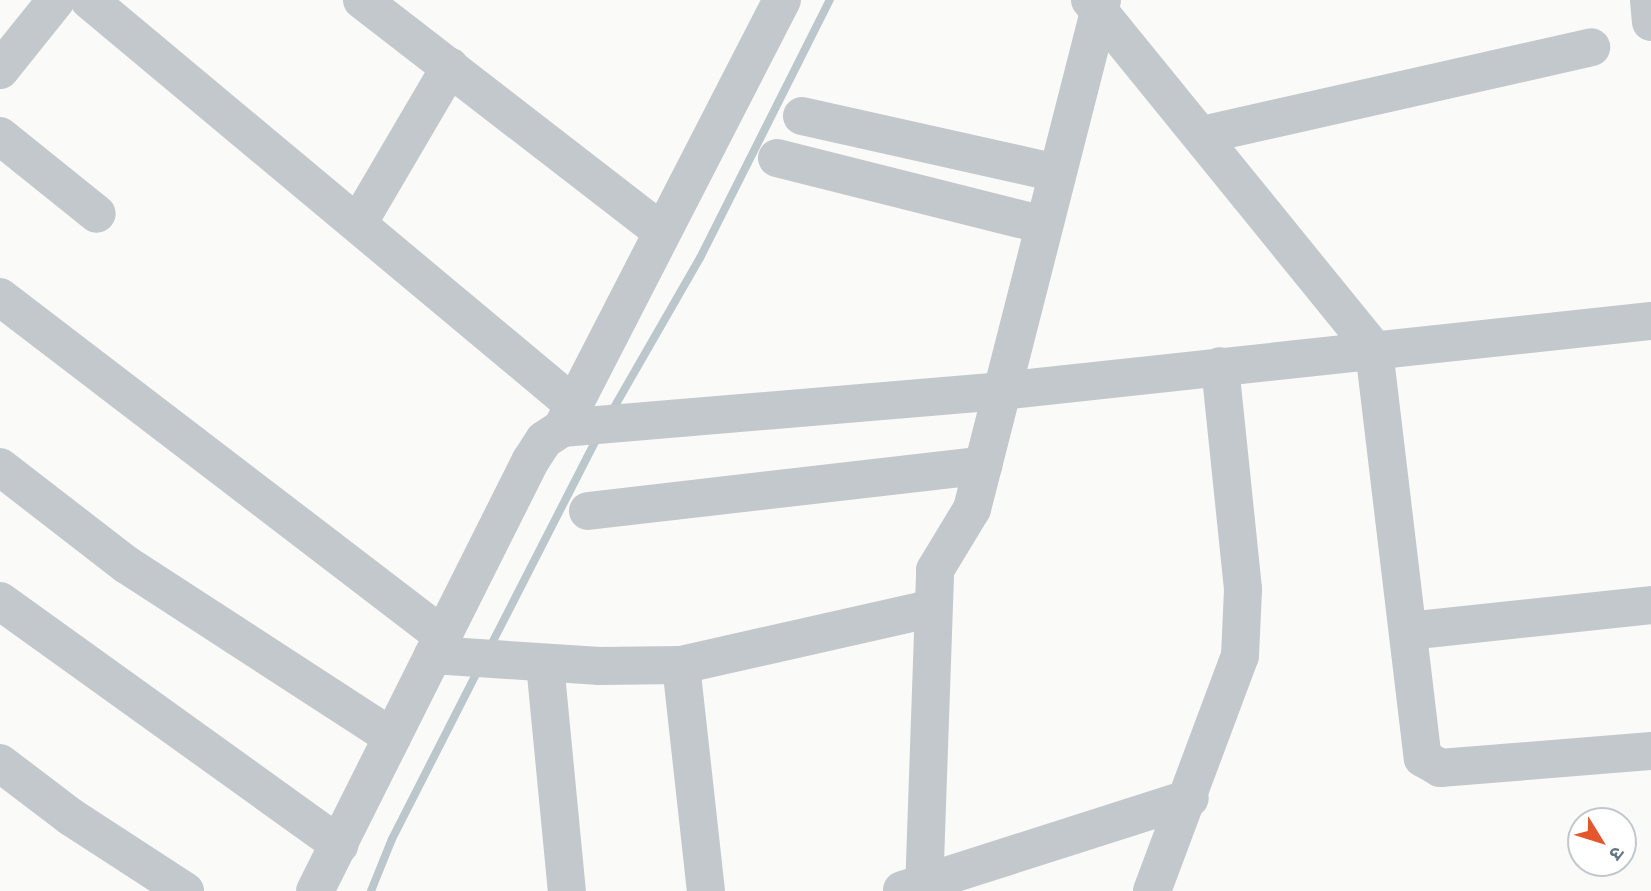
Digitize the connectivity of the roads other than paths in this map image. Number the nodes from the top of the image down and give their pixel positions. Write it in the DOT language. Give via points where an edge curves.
graph roads {
  1 [pos="56,0"];
  2 [pos="362,0"];
  3 [pos="782,0"];
  4 [pos="1649,0"];
  5 [pos="1097,4"];
  6 [pos="106,5"];
  7 [pos="1651,19"];
  8 [pos="1591,47"];
  9 [pos="450,68"];
  10 [pos="0,69"];
  11 [pos="802,116"];
  12 [pos="1202,135"];
  13 [pos="0,136"];
  14 [pos="777,158"];
  15 [pos="1057,173"];
  16 [pos="97,214"];
  17 [pos="359,222"];
  18 [pos="1043,225"];
  19 [pos="662,232"];
  20 [pos="0,297"];
  21 [pos="1651,321"];
  22 [pos="1374,350"];
  23 [pos="1220,366"];
  24 [pos="1000,391"];
  25 [pos="568,416"];
  26 [pos="983,466"];
  27 [pos="0,467"];
  28 [pos="588,510"];
  29 [pos="0,601"];
  30 [pos="1651,605"];
  31 [pos="933,608"];
  32 [pos="1408,631"];
  33 [pos="438,645"];
  34 [pos="545,664"];
  35 [pos="681,665"];
  36 [pos="392,737"];
  37 [pos="1651,751"];
  38 [pos="0,763"];
  39 [pos="1190,798"];
  40 [pos="339,845"];
  41 [pos="916,888"];
  42 [pos="184,891"];
  43 [pos="316,891"];
  44 [pos="567,891"];
  45 [pos="706,891"];
  46 [pos="1152,891"];
  1 -- 10 [label="street"];
  2 -- 9 [label="street"];
  3 -- 19 [label="street"];
  4 -- 7 [label="street"];
  5 -- 12 [label="street"];
  5 -- 15 [label="street"];
  6 -- 17 [label="street"];
  8 -- 12 [label="street"];
  9 -- 17 [label="street"];
  9 -- 19 [label="street"];
  11 -- 15 [label="street"];
  12 -- 22 [label="street"];
  13 -- 16 [label="street"];
  14 -- 18 [label="street"];
  15 -- 18 [label="street"];
  17 -- 25 [label="street"];
  18 -- 24 [label="street"];
  19 -- 25 [label="street"];
  20 -- 33 [label="street"];
  21 -- 22 [label="street"];
  22 -- 23 [label="street"];
  22 -- 32 [label="street"];
  23 -- 24 [label="street"];
  23 -- 39 [label="street" via="1244,621 1228,698"];
  24 -- 25 [label="street"];
  24 -- 26 [label="street"];
  25 -- 33 [label="street" via="531,460"];
  26 -- 28 [label="street"];
  26 -- 31 [label="street" via="968,522 935,570"];
  27 -- 36 [label="street" via="127,565"];
  29 -- 40 [label="street"];
  30 -- 32 [label="street"];
  31 -- 35 [label="street"];
  31 -- 41 [label="street"];
  32 -- 37 [label="street" via="1423,758 1429,765 1440,768"];
  33 -- 34 [label="street"];
  33 -- 36 [label="street"];
  34 -- 35 [label="street"];
  34 -- 44 [label="street"];
  35 -- 45 [label="street"];
  36 -- 40 [label="street"];
  38 -- 42 [label="street" via="71,817"];
  39 -- 41 [label="street"];
  39 -- 46 [label="street"];
  40 -- 43 [label="street"];
}
